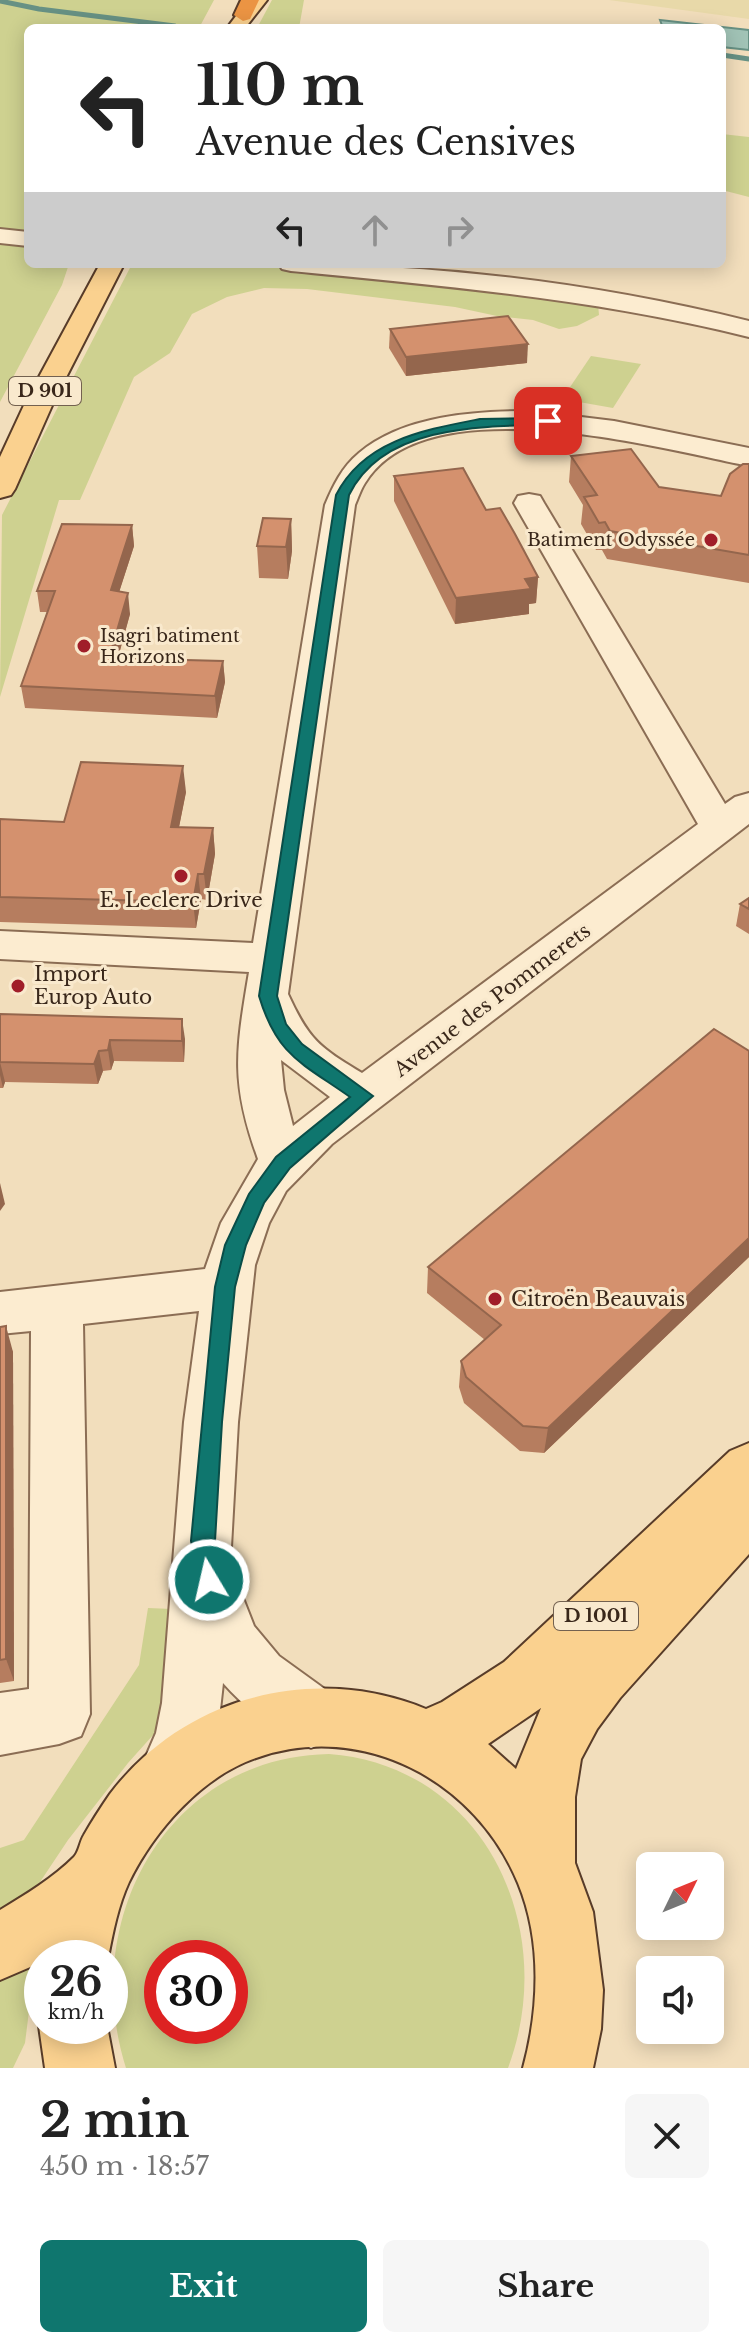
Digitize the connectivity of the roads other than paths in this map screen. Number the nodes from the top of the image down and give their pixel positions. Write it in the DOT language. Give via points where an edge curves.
graph roads {
  1 [pos="258,0"];
  2 [pos="240,11"];
  3 [pos="222,24"];
  4 [pos="0,236"];
  5 [pos="24,239"];
  6 [pos="85,268"];
  7 [pos="110,268"];
  8 [pos="332,268"];
  9 [pos="749,329"];
  10 [pos="12,399"];
  11 [pos="749,457"];
  12 [pos="0,489"];
  13 [pos="529,503"];
  14 [pos="735,817"];
  15 [pos="0,945"];
  16 [pos="271,977"];
  17 [pos="364,1096"];
  18 [pos="283,1162"];
  19 [pos="225,1287"];
  20 [pos="57,1307"];
  21 [pos="0,1313"];
  22 [pos="749,1468"];
  23 [pos="749,1514"];
  24 [pos="203,1541"];
  25 [pos="311,1717"];
  26 [pos="0,1724"];
  27 [pos="426,1740"];
  28 [pos="168,1777"];
  29 [pos="543,1864"];
  30 [pos="94,1881"];
  31 [pos="78,1940"];
  32 [pos="0,1947"];
  33 [pos="572,2051"];
  1 -- 2 [label="main road"];
  2 -- 3 [label="main road"];
  4 -- 5 [label="street"];
  6 -- 10 [label="main road, D 901"];
  7 -- 12 [label="main road, D 901"];
  8 -- 9 [label="street" via="565,291 659,306"];
  11 -- 16 [label="street" via="565,423 517,420 465,424 416,436 359,468 340,505"];
  13 -- 14 [label="street"];
  14 -- 17 [label="street, Avenue des Pommerets"];
  15 -- 16 [label="street"];
  16 -- 17 [label="street" via="277,1025 295,1049"];
  16 -- 18 [label="street" via="257,1076"];
  17 -- 18 [label="street, Avenue des Pommerets"];
  18 -- 19 [label="street, Avenue des Pommerets" via="256,1200"];
  19 -- 20 [label="street"];
  19 -- 24 [label="street, Avenue des Pommerets"];
  20 -- 21 [label="street"];
  20 -- 26 [label="street" via="59,1714"];
  22 -- 27 [label="main road, D 1001" via="525,1683 464,1724"];
  23 -- 29 [label="main road, D 1001" via="615,1659 568,1720 557,1739 542,1802"];
  24 -- 25 [label="street, Avenue des Pommerets" via="215,1612 227,1640 257,1679"];
  24 -- 28 [label="street, Avenue des Pommerets" via="192,1703 186,1737"];
  25 -- 27 [label="main road" via="376,1722"];
  25 -- 28 [label="main road" via="269,1723 229,1738"];
  27 -- 29 [label="main road" via="464,1764 498,1796"];
  28 -- 30 [label="main road" via="126,1824"];
  29 -- 33 [label="main road" via="565,1936"];
  30 -- 31 [label="main road"];
  30 -- 32 [label="main road" via="50,1918"];
}
